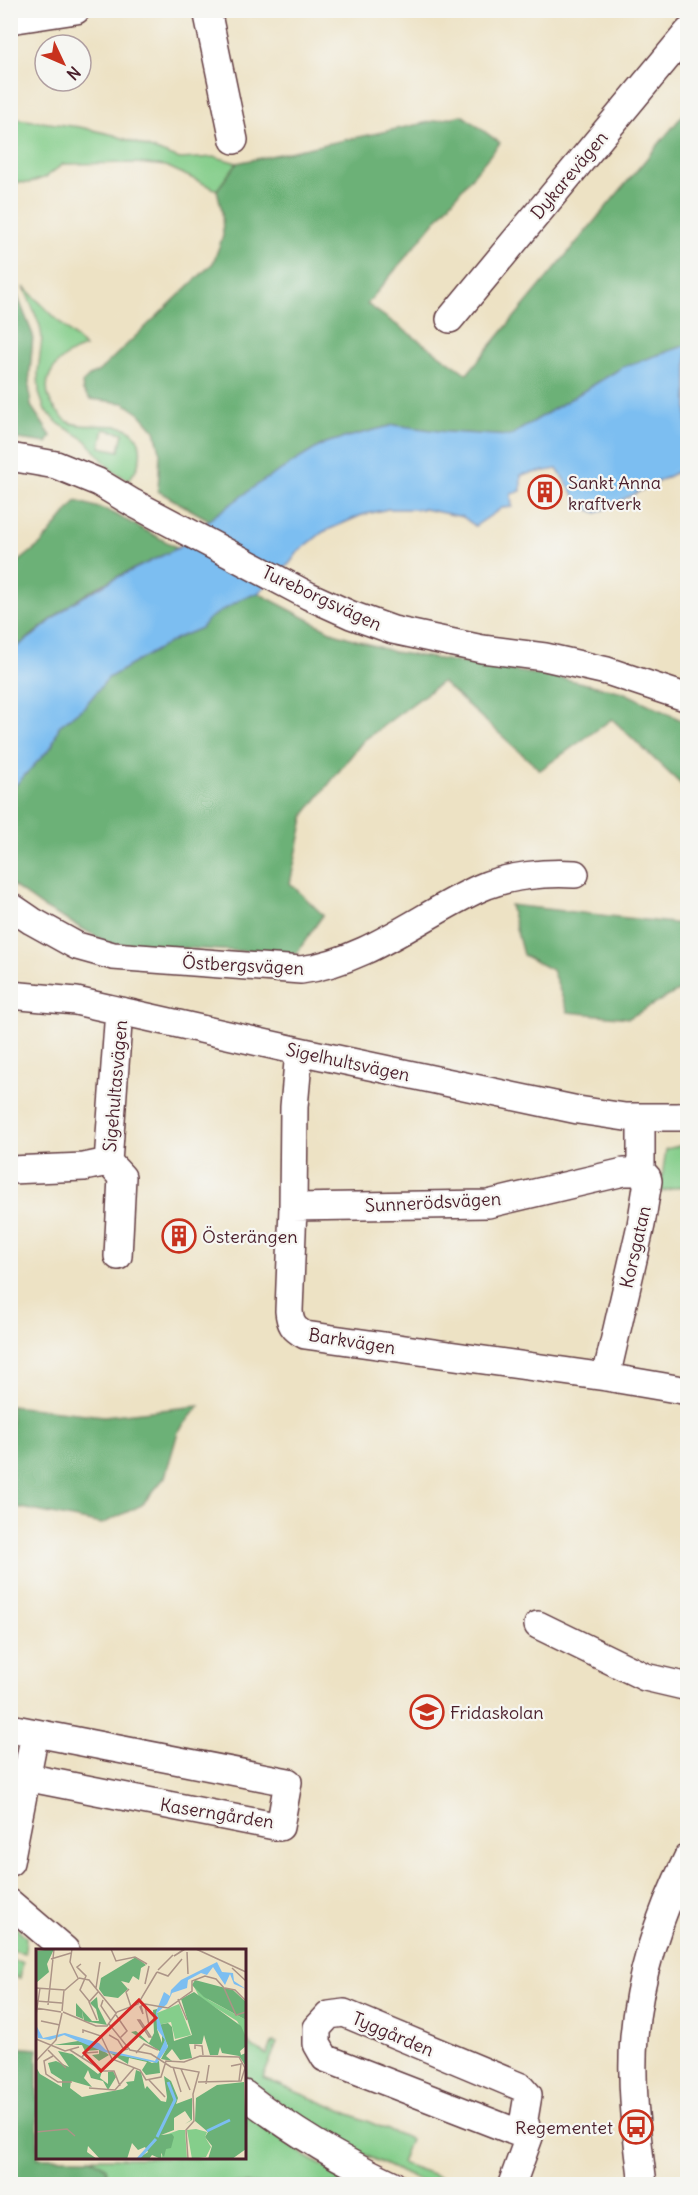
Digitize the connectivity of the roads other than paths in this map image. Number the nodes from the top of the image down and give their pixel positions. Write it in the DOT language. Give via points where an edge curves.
graph roads {
  1 [pos="76,10"];
  2 [pos="207,10"];
  3 [pos="10,20"];
  4 [pos="687,32"];
  5 [pos="234,140"];
  6 [pos="450,319"];
  7 [pos="10,457"];
  8 [pos="687,698"];
  9 [pos="575,873"];
  10 [pos="10,906"];
  11 [pos="10,995"];
  12 [pos="122,1011"];
  13 [pos="299,1052"];
  14 [pos="687,1115"];
  15 [pos="641,1118"];
  16 [pos="108,1162"];
  17 [pos="10,1170"];
  18 [pos="641,1172"];
  19 [pos="293,1207"];
  20 [pos="118,1256"];
  21 [pos="606,1377"];
  22 [pos="687,1391"];
  23 [pos="538,1625"];
  24 [pos="687,1687"];
  25 [pos="23,1730"];
  26 [pos="19,1776"];
  27 [pos="687,1857"];
  28 [pos="10,1862"];
  29 [pos="10,1903"];
  30 [pos="64,1949"];
  31 [pos="246,2095"];
  32 [pos="529,2137"];
  33 [pos="392,2184"];
  34 [pos="512,2184"];
  35 [pos="643,2184"];
  1 -- 3 [label="street"];
  2 -- 5 [label="street"];
  4 -- 6 [label="street, Dykarevägen"];
  7 -- 8 [label="street, Tureborgsvägen" via="77,472 309,596 393,630 607,671"];
  9 -- 10 [label="street, Östbergsvägen" via="522,876 482,887 375,945 324,966 302,970 113,956 77,946"];
  11 -- 12 [label="street, Sigelhultsvägen" via="76,1001"];
  12 -- 13 [label="street, Sigelhultsvägen"];
  12 -- 16 [label="street, Sigehultasvägen"];
  13 -- 15 [label="street, Sigelhultsvägen" via="578,1110"];
  13 -- 19 [label="street, Barkvägen"];
  14 -- 15 [label="street, Sigelhultsvägen"];
  15 -- 18 [label="street, Korsgatan"];
  16 -- 17 [label="street, Sigehultasvägen" via="84,1167"];
  16 -- 20 [label="street, Sigehultasvägen" via="122,1177"];
  18 -- 19 [label="street, Sunnerödsvägen" via="624,1172 488,1204"];
  18 -- 21 [label="street, Korsgatan" via="648,1181 641,1225"];
  19 -- 21 [label="street, Barkvägen" via="289,1311 297,1331"];
  21 -- 22 [label="street, Barkvägen"];
  23 -- 24 [label="street" via="645,1677"];
  25 -- 26 [label="street"];
  25 -- 26 [label="street, Kaserngården" via="288,1782 280,1827"];
  26 -- 28 [label="street"];
  27 -- 35 [label="street" via="663,1908 647,1961 634,2037 634,2103"];
  29 -- 30 [label="street"];
  31 -- 33 [label="street" via="312,2142"];
  32 -- 32 [label="street, Tyggården" via="524,2119 528,2095 521,2087 344,2013 329,2015 317,2028 317,2044 325,2058"];
  32 -- 34 [label="street, Tyggården"];
}
